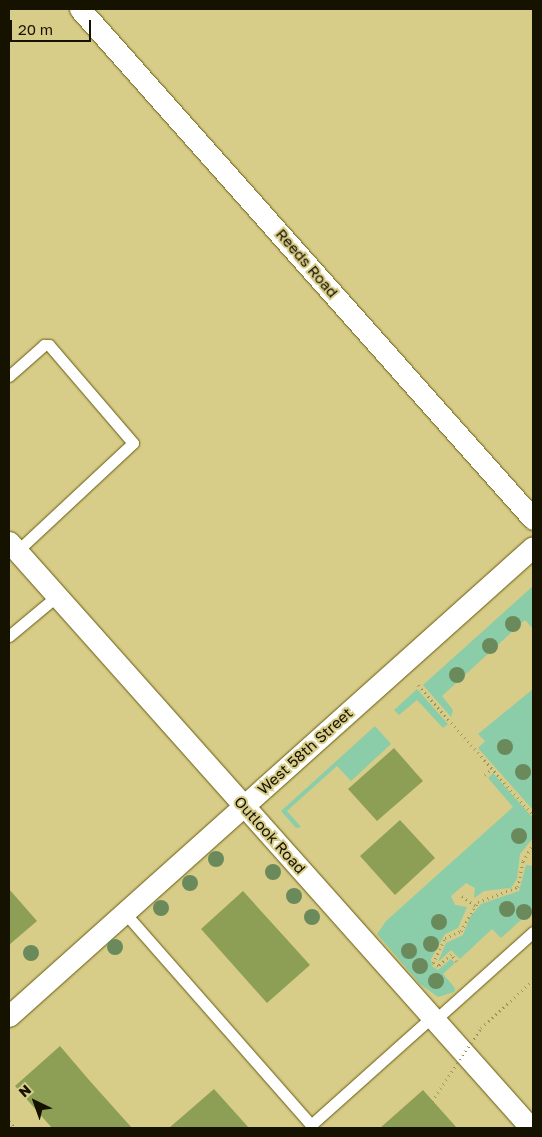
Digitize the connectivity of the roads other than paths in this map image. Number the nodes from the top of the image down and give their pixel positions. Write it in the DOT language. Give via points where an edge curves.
graph roads {
  1 [pos="80,9"];
  2 [pos="9,376"];
  3 [pos="533,519"];
  4 [pos="13,546"];
  5 [pos="533,547"];
  6 [pos="57,596"];
  7 [pos="9,636"];
  8 [pos="244,806"];
  9 [pos="124,912"];
  10 [pos="533,932"];
  11 [pos="9,1016"];
  12 [pos="433,1019"];
  13 [pos="531,1128"];
  1 -- 3 [label="street, Reeds Road"];
  2 -- 4 [label="lane" via="44,345 49,345 134,443"];
  4 -- 6 [label="street, Outlook Road"];
  5 -- 8 [label="street, West 58th Street"];
  6 -- 7 [label="lane"];
  6 -- 8 [label="street, Outlook Road"];
  8 -- 9 [label="street, West 58th Street"];
  8 -- 12 [label="street, Outlook Road"];
  9 -- 11 [label="street, West 58th Street"];
  9 -- 12 [label="lane" via="311,1126"];
  10 -- 12 [label="lane"];
  12 -- 13 [label="street, Outlook Road"];
}
